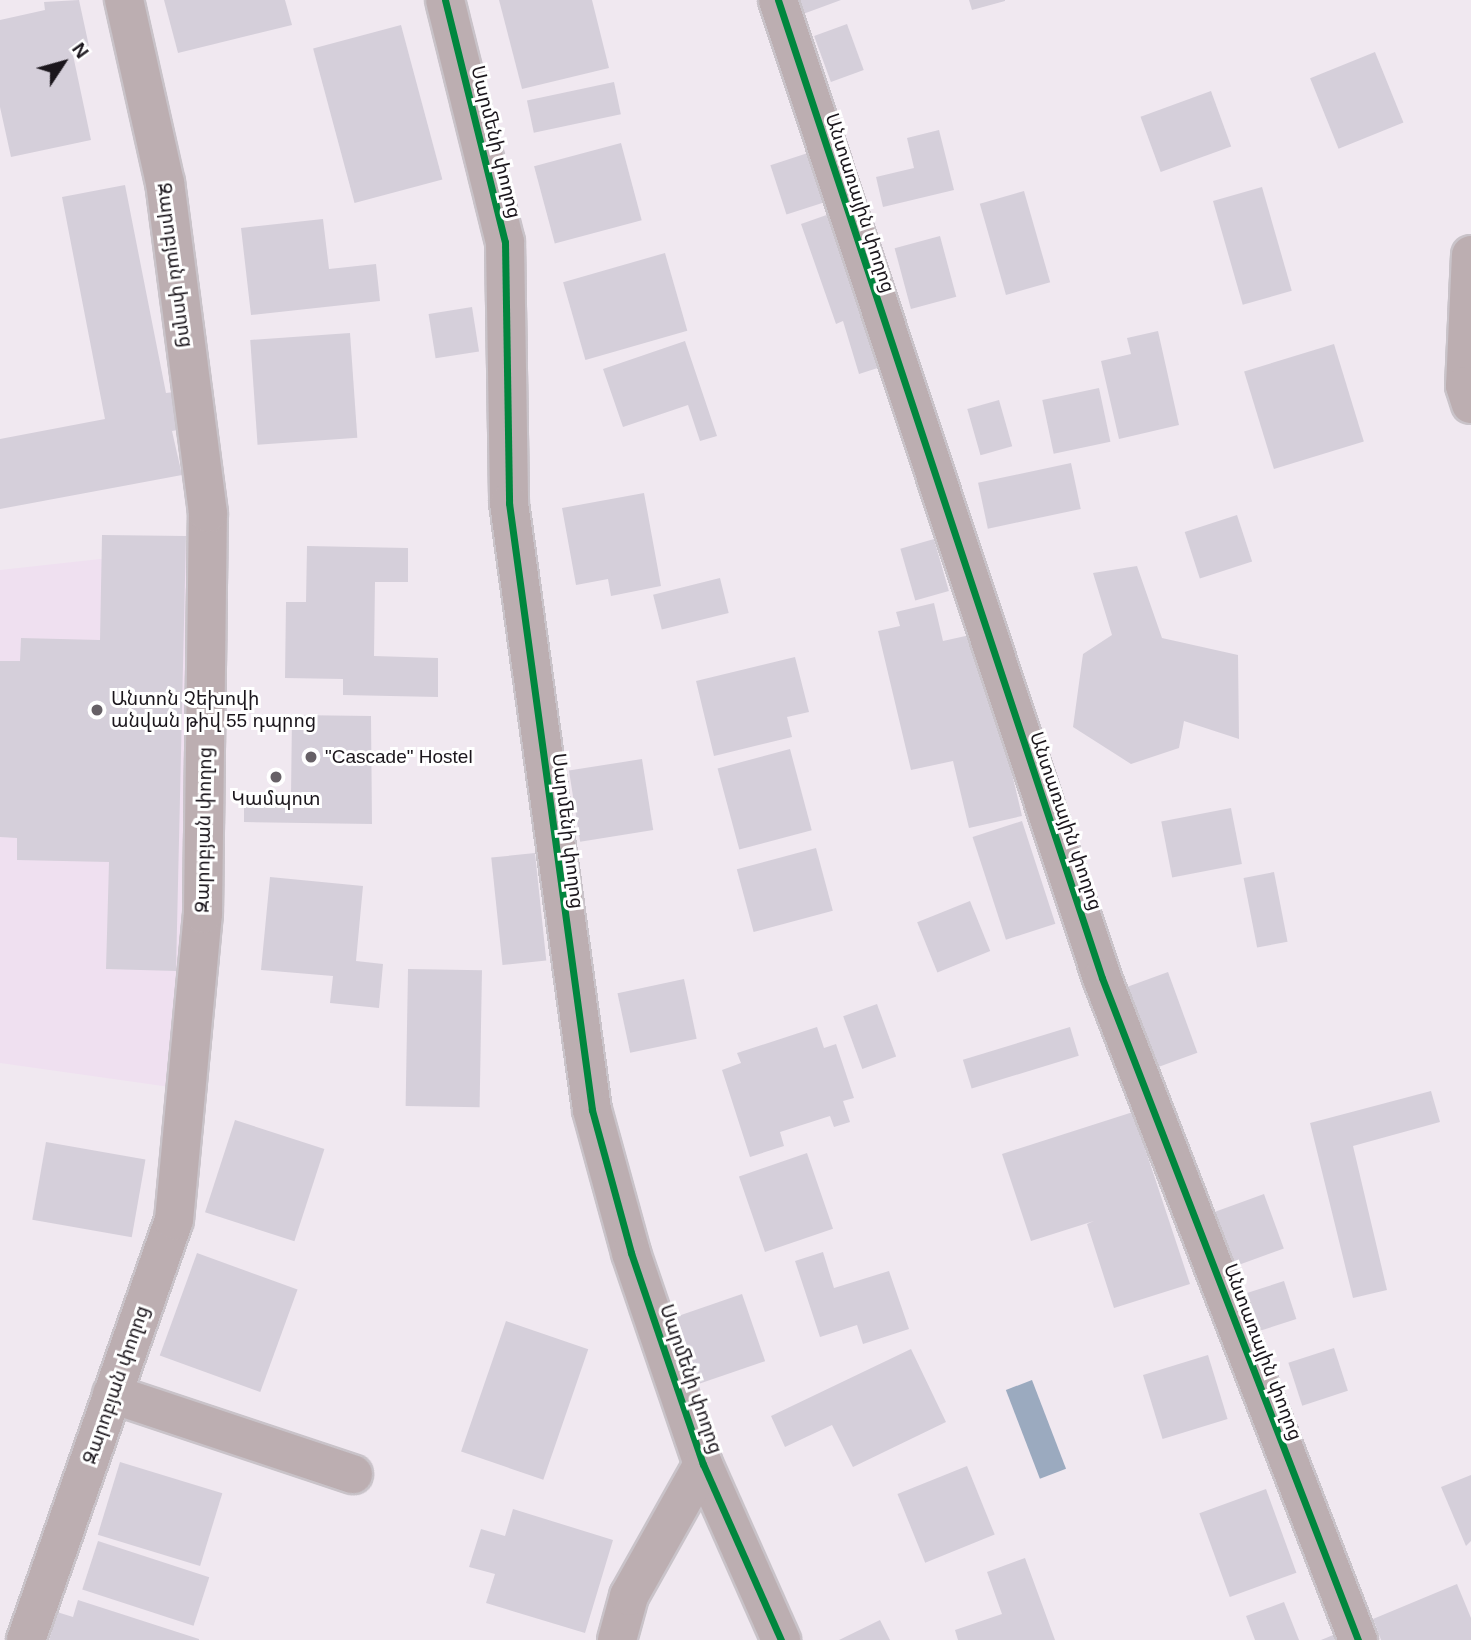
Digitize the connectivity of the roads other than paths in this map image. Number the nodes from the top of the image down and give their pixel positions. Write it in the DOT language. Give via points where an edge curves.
graph roads {
  1 [pos="124,0"];
  2 [pos="445,0"];
  3 [pos="778,0"];
  4 [pos="1471,255"];
  5 [pos="1471,404"];
  6 [pos="112,1394"];
  7 [pos="703,1464"];
  8 [pos="353,1474"];
  9 [pos="26,1640"];
  10 [pos="617,1640"];
  11 [pos="781,1640"];
  12 [pos="1358,1640"];
  1 -- 6 [label="street, Զարոբյան փողոց" via="165,183 208,513 204,914 174,1220"];
  2 -- 7 [label="street, Սարմենի փողոց" via="505,242 509,503 592,1110 631,1252"];
  3 -- 12 [label="street, Անտառային փողոց" via="1102,978"];
  4 -- 5 [label="street" via="1465,386"];
  6 -- 8 [label="street"];
  6 -- 9 [label="street, Զարոբյան փողոց"];
  7 -- 10 [label="street" via="629,1595"];
  7 -- 11 [label="street, Սարմենի փողոց"];
}
